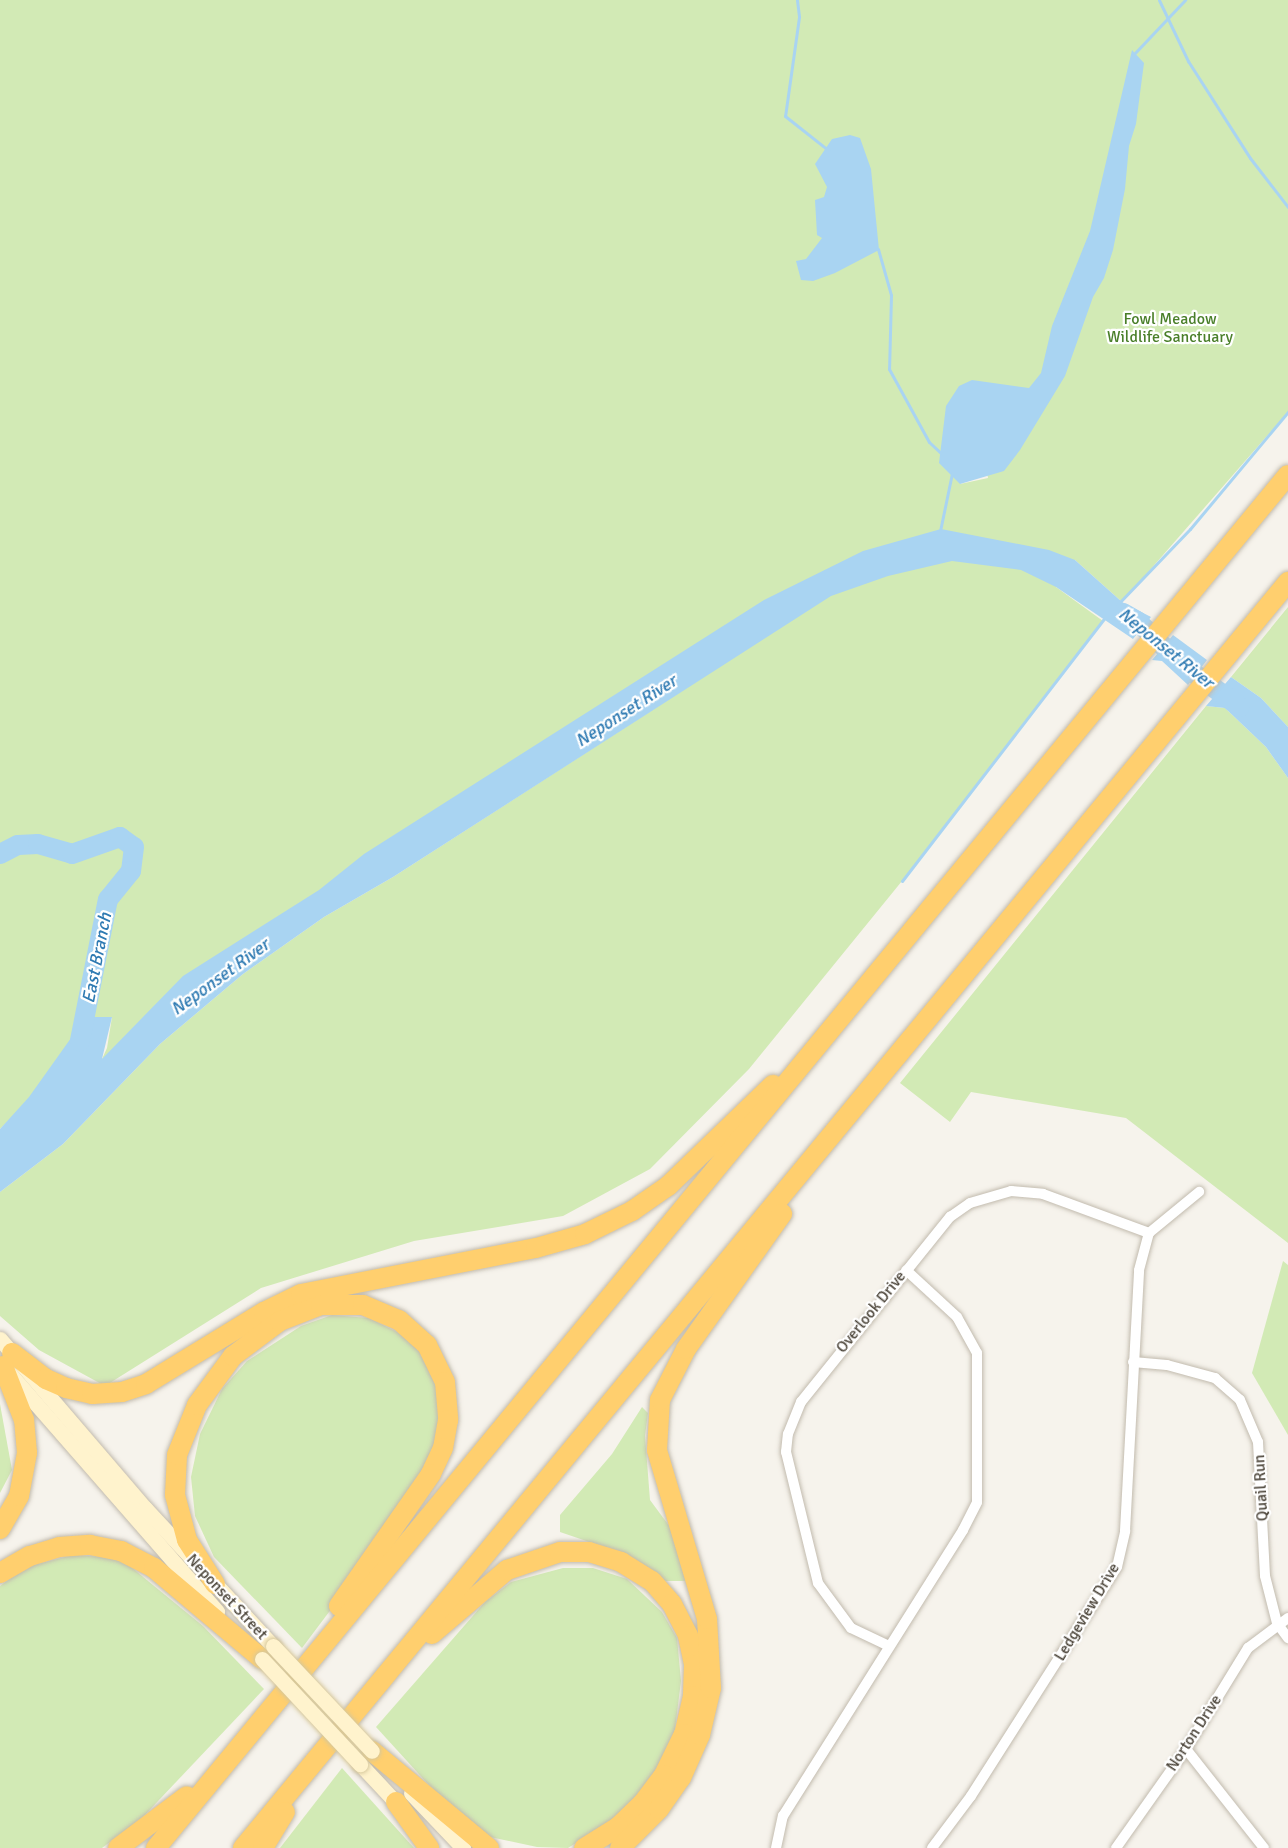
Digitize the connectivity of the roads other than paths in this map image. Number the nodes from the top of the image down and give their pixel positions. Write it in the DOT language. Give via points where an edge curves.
graph roads {
  1 [pos="1288,475"];
  2 [pos="1288,582"];
  3 [pos="828,1034"];
  4 [pos="823,1145"];
  5 [pos="1199,1192"];
  6 [pos="1149,1233"];
  7 [pos="906,1270"];
  8 [pos="4,1355"];
  9 [pos="1133,1362"];
  10 [pos="0,1529"];
  11 [pos="0,1573"];
  12 [pos="215,1584"];
  13 [pos="1288,1618"];
  14 [pos="1277,1623"];
  15 [pos="1288,1638"];
  16 [pos="889,1646"];
  17 [pos="268,1652"];
  18 [pos="397,1662"];
  19 [pos="304,1668"];
  20 [pos="1186,1749"];
  21 [pos="366,1757"];
  22 [pos="308,1770"];
  23 [pos="218,1773"];
  24 [pos="396,1802"];
  25 [pos="118,1848"];
  26 [pos="156,1848"];
  27 [pos="243,1848"];
  28 [pos="263,1848"];
  29 [pos="429,1848"];
  30 [pos="439,1848"];
  31 [pos="463,1848"];
  32 [pos="489,1848"];
  33 [pos="584,1848"];
  34 [pos="620,1848"];
  35 [pos="776,1848"];
  36 [pos="932,1848"];
  37 [pos="1116,1848"];
  38 [pos="1264,1848"];
  1 -- 3 [label="highway"];
  2 -- 4 [label="highway"];
  3 -- 8 [label="highway" via="668,1186 625,1215 585,1234 536,1248 308,1291 271,1308 146,1384 122,1392 98,1394 66,1388"];
  3 -- 19 [label="highway"];
  4 -- 18 [label="highway"];
  4 -- 34 [label="highway" via="779,1219 681,1357 662,1393 656,1421 657,1450 707,1618 711,1688 700,1735 681,1778 659,1809"];
  5 -- 6 [label="street"];
  6 -- 7 [label="street, Overlook Drive" via="1043,1194 1011,1191 970,1203 950,1217"];
  6 -- 9 [label="street, Ledgeview Drive" via="1139,1270"];
  7 -- 16 [label="street" via="957,1317 977,1353 979,1471 977,1502 963,1530"];
  7 -- 16 [label="street, Overlook Drive" via="801,1402 788,1434 786,1452 818,1583 851,1628"];
  8 -- 10 [label="highway" via="28,1445 21,1489"];
  8 -- 12 [label="main road, Neponset Street"];
  8 -- 17 [label="main road, Neponset Street" via="162,1551"];
  9 -- 14 [label="street, Quail Run" via="1167,1365 1215,1378 1240,1400 1258,1442 1265,1576"];
  9 -- 36 [label="street, Ledgeview Drive" via="1125,1531 1117,1567 971,1796"];
  11 -- 17 [label="highway" via="30,1556 59,1547 90,1545 121,1551 154,1568"];
  12 -- 17 [label="main road, Neponset Street"];
  12 -- 19 [label="highway" via="184,1532 174,1488 181,1441 213,1380 262,1333 314,1307 335,1303 363,1305 405,1324 427,1345 442,1374 448,1405 445,1442 427,1481 329,1619"];
  13 -- 14 [label="street, Norton Drive"];
  14 -- 15 [label="street"];
  14 -- 20 [label="street, Norton Drive" via="1248,1648"];
  16 -- 35 [label="street" via="783,1816"];
  17 -- 21 [label="main road, Neponset Street, bridge"];
  18 -- 22 [label="highway"];
  18 -- 33 [label="highway" via="493,1580 537,1557 567,1551 595,1553 627,1565 658,1587 680,1616 692,1651 695,1681 688,1719 673,1759 648,1797 618,1827"];
  19 -- 23 [label="highway"];
  20 -- 37 [label="street, Norton Drive"];
  20 -- 38 [label="street"];
  21 -- 24 [label="main road, Neponset Street"];
  21 -- 31 [label="main road, Neponset Street"];
  21 -- 32 [label="highway"];
  22 -- 27 [label="highway"];
  22 -- 28 [label="highway"];
  23 -- 25 [label="highway"];
  23 -- 26 [label="highway"];
  24 -- 29 [label="highway"];
  24 -- 30 [label="main road, Neponset Street"];
}
